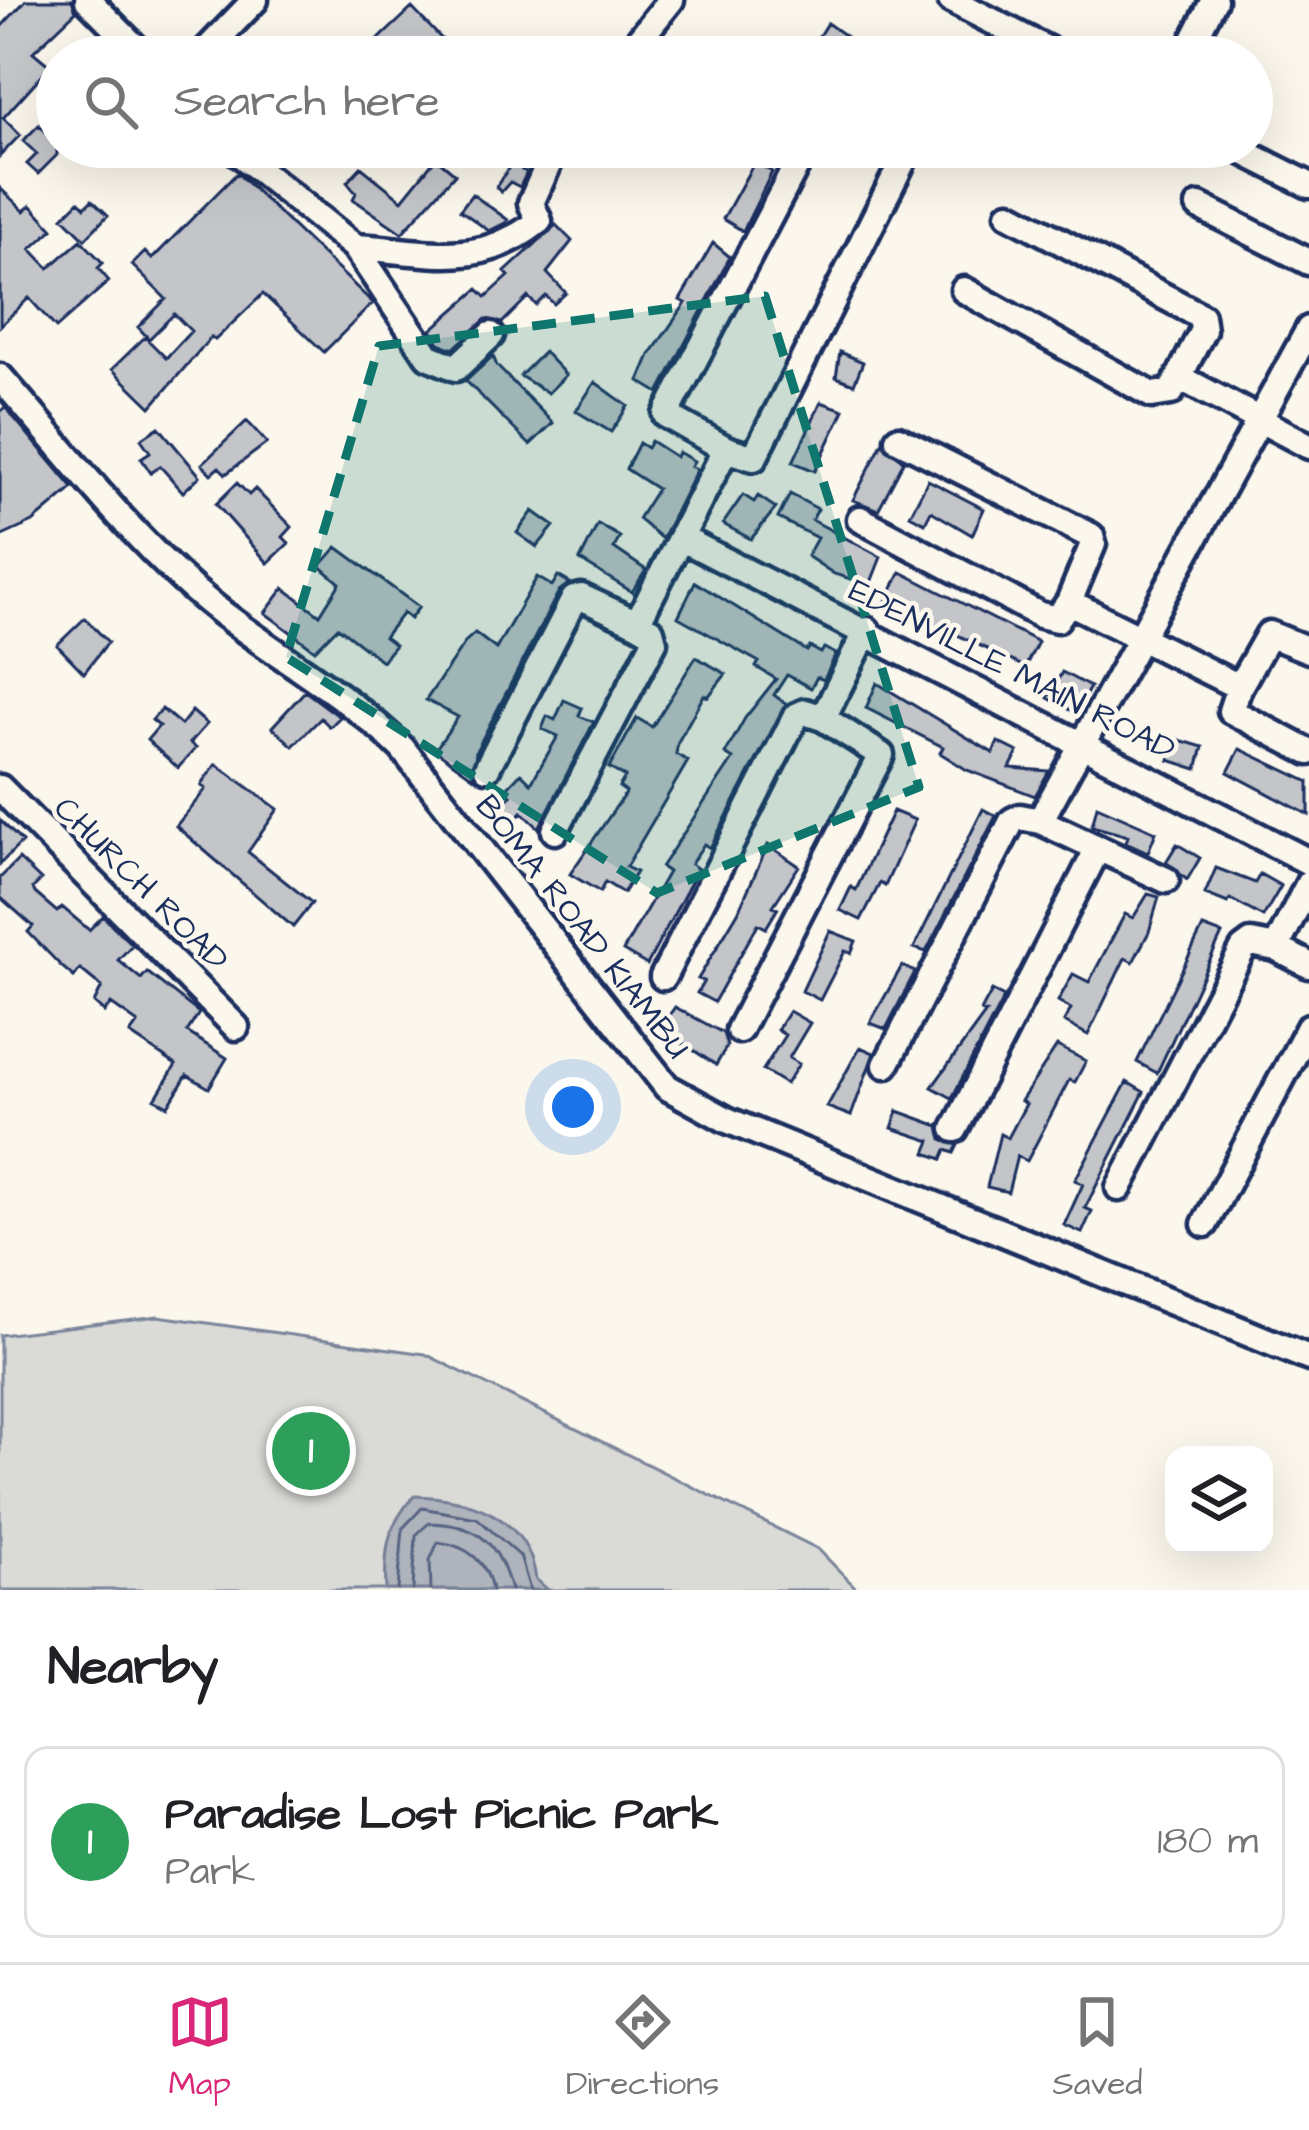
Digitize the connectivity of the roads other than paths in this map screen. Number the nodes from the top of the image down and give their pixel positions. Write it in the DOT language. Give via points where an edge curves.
graph roads {
  1 [pos="255,0"];
  2 [pos="671,0"];
  3 [pos="951,0"];
  4 [pos="1214,0"];
  5 [pos="100,4"];
  6 [pos="127,36"];
  7 [pos="220,36"];
  8 [pos="642,36"];
  9 [pos="1021,36"];
  10 [pos="1196,36"];
  11 [pos="1273,167"];
  12 [pos="257,168"];
  13 [pos="547,168"];
  14 [pos="795,168"];
  15 [pos="899,168"];
  16 [pos="1309,185"];
  17 [pos="1199,206"];
  18 [pos="1009,214"];
  19 [pos="355,247"];
  20 [pos="1309,262"];
  21 [pos="964,290"];
  22 [pos="1309,328"];
  23 [pos="491,335"];
  24 [pos="0,376"];
  25 [pos="1179,377"];
  26 [pos="1261,418"];
  27 [pos="898,439"];
  28 [pos="1309,446"];
  29 [pos="726,449"];
  30 [pos="860,519"];
  31 [pos="683,539"];
  32 [pos="1069,602"];
  33 [pos="637,623"];
  34 [pos="867,630"];
  35 [pos="1143,635"];
  36 [pos="1309,650"];
  37 [pos="1239,687"];
  38 [pos="823,718"];
  39 [pos="1082,742"];
  40 [pos="1309,752"];
  41 [pos="487,767"];
  42 [pos="0,788"];
  43 [pos="1040,821"];
  44 [pos="555,831"];
  45 [pos="1093,848"];
  46 [pos="1309,862"];
  47 [pos="1166,880"];
  48 [pos="1309,883"];
  49 [pos="1276,948"];
  50 [pos="1309,965"];
  51 [pos="663,977"];
  52 [pos="236,1027"];
  53 [pos="1309,1027"];
  54 [pos="739,1030"];
  55 [pos="886,1065"];
  56 [pos="955,1129"];
  57 [pos="1119,1189"];
  58 [pos="1205,1224"];
  59 [pos="1309,1358"];
  1 -- 7 [label="street"];
  2 -- 8 [label="street"];
  3 -- 9 [label="street"];
  4 -- 10 [label="street"];
  5 -- 6 [label="street"];
  11 -- 16 [label="street"];
  12 -- 19 [label="street"];
  13 -- 19 [label="street" via="531,203 539,220 512,243 485,254"];
  14 -- 29 [label="street" via="666,415"];
  15 -- 29 [label="street" via="754,458"];
  17 -- 20 [label="street"];
  18 -- 25 [label="street" via="1201,316 1203,330"];
  19 -- 23 [label="street" via="440,366 456,368"];
  21 -- 25 [label="street" via="1151,394 1166,396"];
  22 -- 26 [label="street"];
  24 -- 59 [label="street, BOMA ROAD KIAMBU" via="185,583 370,716 402,748 667,1087 727,1120"];
  25 -- 26 [label="street"];
  26 -- 28 [label="street"];
  26 -- 35 [label="street"];
  27 -- 32 [label="street" via="1091,536"];
  29 -- 31 [label="street"];
  30 -- 32 [label="street" via="1049,620"];
  31 -- 33 [label="street"];
  31 -- 34 [label="street, EDENVILLE MAIN ROAD"];
  32 -- 35 [label="street"];
  33 -- 41 [label="street" via="574,599"];
  33 -- 44 [label="street" via="654,642"];
  34 -- 38 [label="street"];
  34 -- 39 [label="street, EDENVILLE MAIN ROAD"];
  35 -- 37 [label="street"];
  35 -- 39 [label="street"];
  36 -- 37 [label="street" via="1270,634"];
  37 -- 40 [label="street" via="1232,711"];
  38 -- 51 [label="street" via="796,716"];
  38 -- 54 [label="street" via="881,755"];
  39 -- 43 [label="street"];
  39 -- 46 [label="street, EDENVILLE MAIN ROAD"];
  42 -- 52 [label="street, CHURCH ROAD"];
  43 -- 45 [label="street"];
  43 -- 55 [label="street" via="1020,817 1007,825"];
  45 -- 47 [label="street"];
  45 -- 56 [label="street"];
  48 -- 49 [label="street"];
  49 -- 50 [label="street"];
  49 -- 57 [label="street" via="1243,949"];
  53 -- 58 [label="street"];
}
